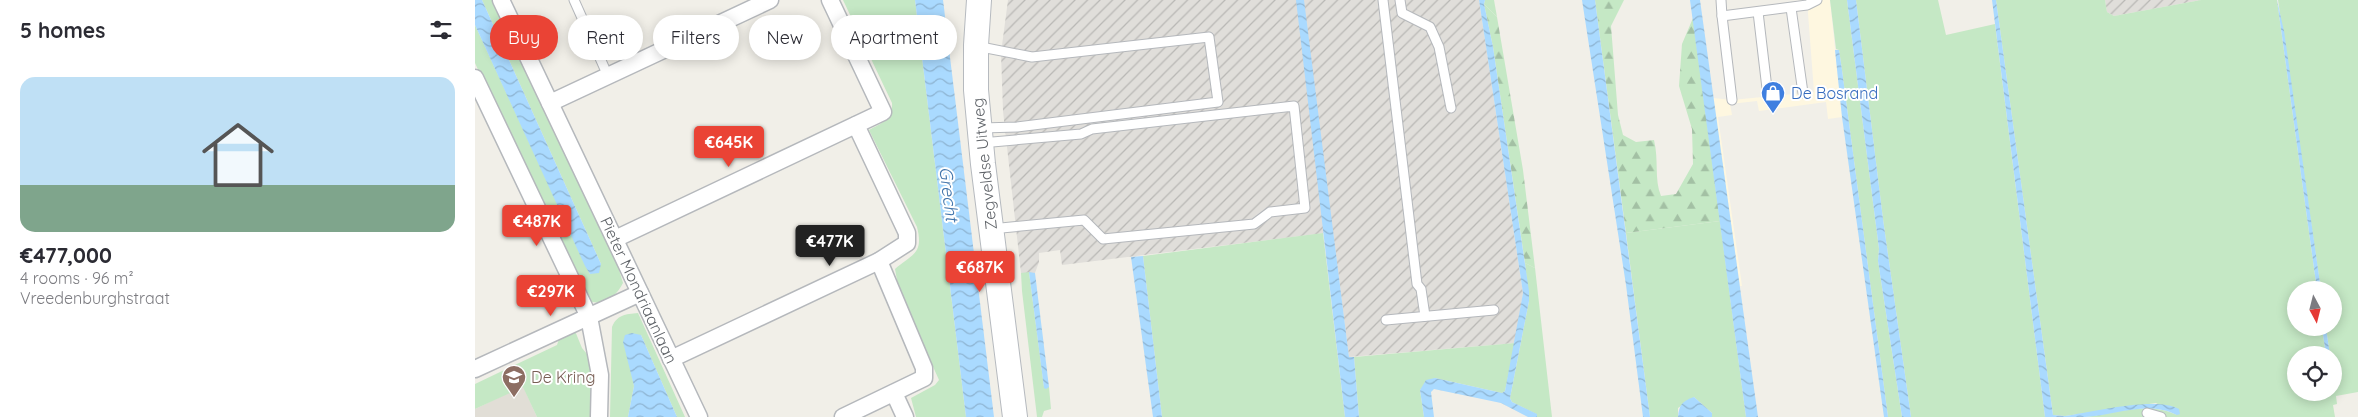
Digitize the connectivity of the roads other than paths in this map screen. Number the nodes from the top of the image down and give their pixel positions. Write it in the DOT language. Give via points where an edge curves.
graph roads {
  1 [pos="501,0"];
  2 [pos="574,0"];
  3 [pos="770,0"];
  4 [pos="830,0"];
  5 [pos="979,0"];
  6 [pos="1383,0"];
  7 [pos="1400,0"];
  8 [pos="1721,0"];
  9 [pos="1817,0"];
  10 [pos="1791,8"];
  11 [pos="1758,12"];
  12 [pos="1722,16"];
  13 [pos="976,46"];
  14 [pos="608,76"];
  15 [pos="475,78"];
  16 [pos="1803,93"];
  17 [pos="1768,97"];
  18 [pos="1733,100"];
  19 [pos="550,103"];
  20 [pos="1451,108"];
  21 [pos="856,126"];
  22 [pos="980,136"];
  23 [pos="991,229"];
  24 [pos="615,239"];
  25 [pos="879,261"];
  26 [pos="640,293"];
  27 [pos="1494,310"];
  28 [pos="1425,316"];
  29 [pos="589,317"];
  30 [pos="1386,320"];
  31 [pos="671,359"];
  32 [pos="475,369"];
  33 [pos="894,393"];
  34 [pos="2147,414"];
  35 [pos="599,417"];
  36 [pos="699,417"];
  37 [pos="843,417"];
  38 [pos="905,417"];
  39 [pos="1015,417"];
  40 [pos="2161,417"];
  1 -- 19 [label="street, Pieter Mondriaanlaan"];
  2 -- 14 [label="lane"];
  3 -- 14 [label="street"];
  4 -- 21 [label="street" via="883,112"];
  5 -- 13 [label="street, Zegveldse Uitweg"];
  6 -- 28 [label="lane" via="1416,274"];
  7 -- 20 [label="lane" via="1402,13 1430,27 1439,47"];
  8 -- 12 [label="lane"];
  9 -- 10 [label="lane"];
  10 -- 11 [label="lane"];
  10 -- 16 [label="lane"];
  11 -- 12 [label="lane"];
  11 -- 17 [label="lane"];
  12 -- 18 [label="lane"];
  13 -- 22 [label="street, Zegveldse Uitweg"];
  13 -- 22 [label="lane" via="1032,57 1209,37 1218,102 1017,127"];
  14 -- 19 [label="street"];
  15 -- 29 [label="street"];
  19 -- 24 [label="street, Pieter Mondriaanlaan"];
  21 -- 24 [label="street"];
  21 -- 25 [label="street" via="907,233 907,242"];
  22 -- 23 [label="street, Zegveldse Uitweg"];
  22 -- 23 [label="lane" via="1081,134 1091,130 1294,106 1305,208 1270,212 1255,224 1103,240 1084,220"];
  23 -- 39 [label="street, Zegveldse Uitweg"];
  24 -- 26 [label="street, Pieter Mondriaanlaan"];
  25 -- 31 [label="street"];
  25 -- 33 [label="street" via="924,368 924,378"];
  26 -- 29 [label="street"];
  26 -- 31 [label="street, Pieter Mondriaanlaan"];
  27 -- 28 [label="lane"];
  28 -- 30 [label="lane"];
  29 -- 32 [label="street"];
  29 -- 35 [label="street" via="600,375"];
  31 -- 36 [label="street, Pieter Mondriaanlaan"];
  33 -- 37 [label="street"];
  33 -- 38 [label="street"];
  34 -- 40 [label="lane"];
}
